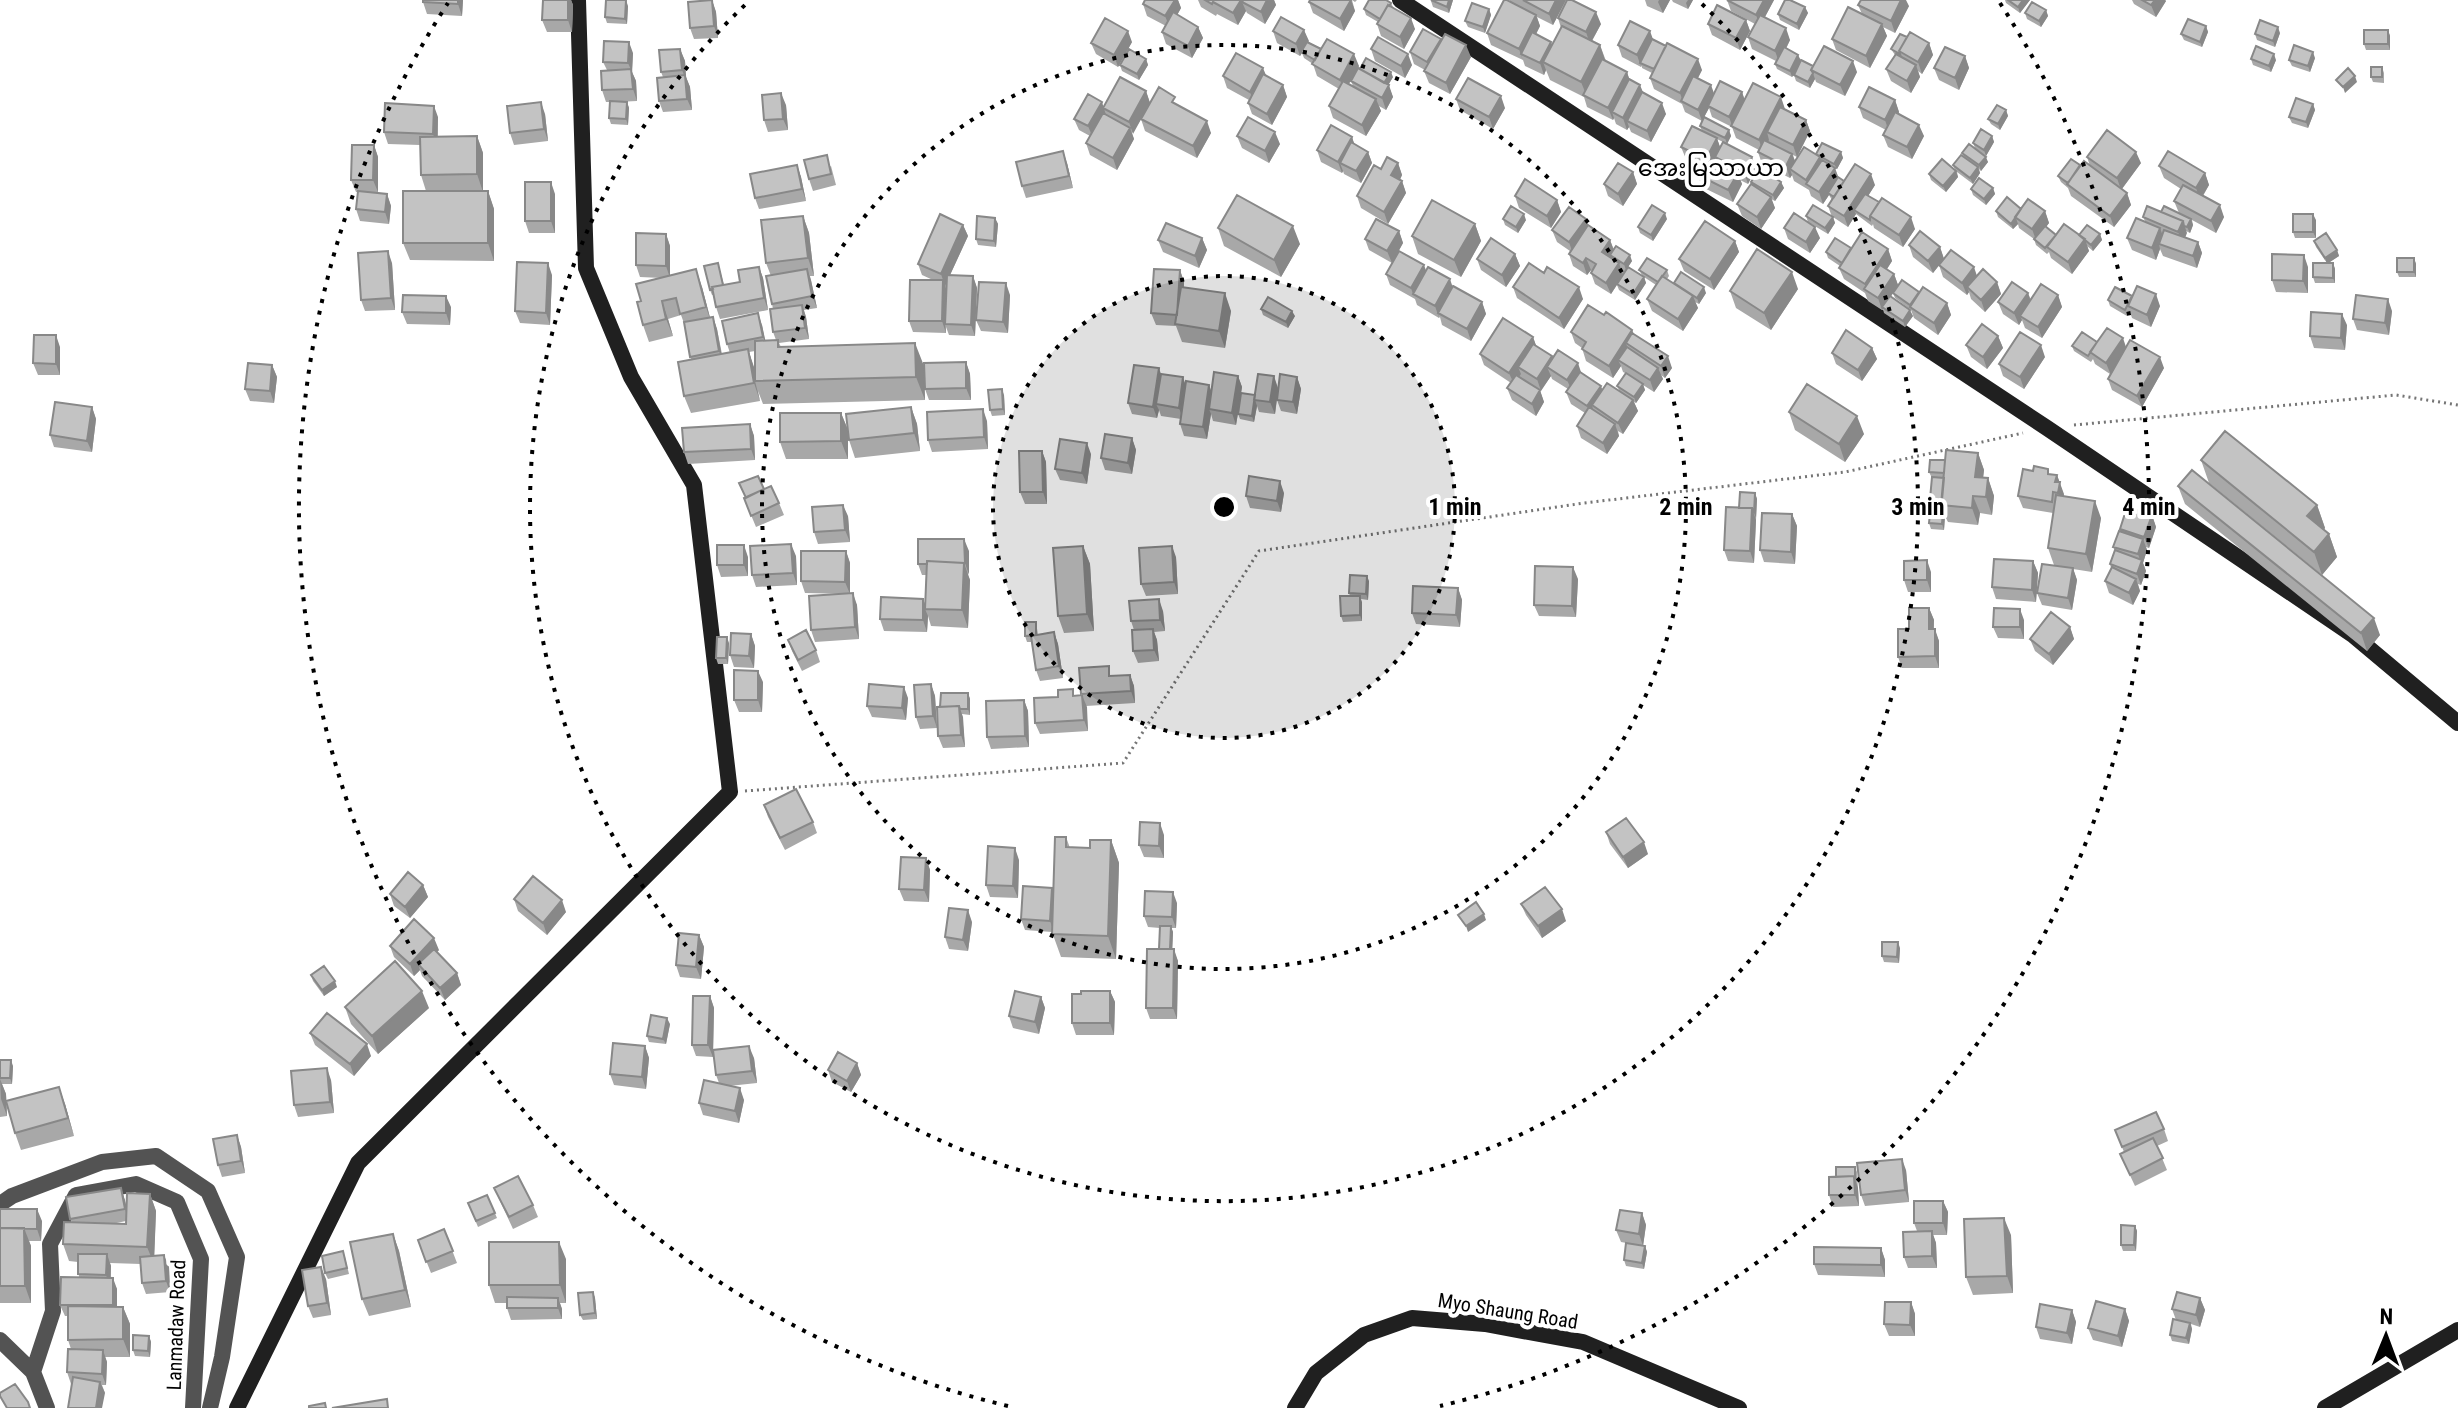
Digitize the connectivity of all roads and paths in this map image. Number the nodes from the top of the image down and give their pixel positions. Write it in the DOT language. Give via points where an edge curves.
graph roads {
  1 [pos="578,0"];
  2 [pos="1400,0"];
  3 [pos="2458,405"];
  4 [pos="2047,428"];
  5 [pos="2458,723"];
  6 [pos="730,792"];
  7 [pos="0,1204"];
  8 [pos="2458,1330"];
  9 [pos="0,1340"];
  10 [pos="33,1372"];
  11 [pos="47,1408"];
  12 [pos="193,1408"];
  13 [pos="210,1408"];
  14 [pos="237,1408"];
  15 [pos="1295,1408"];
  16 [pos="1739,1408"];
  17 [pos="2325,1408"];
  1 -- 6 [label="street" via="586,268 631,377 694,485"];
  2 -- 4 [label="street"];
  3 -- 4 [label="path" via="2396,395"];
  4 -- 5 [label="street" via="2353,635"];
  4 -- 6 [label="path" via="1845,472 1584,503 1259,551 1123,763"];
  6 -- 14 [label="street" via="358,1163"];
  7 -- 13 [label="street, Lanmadaw Road" via="102,1162 156,1156 208,1191 237,1257"];
  8 -- 17 [label="street"];
  9 -- 10 [label="street"];
  10 -- 11 [label="street"];
  10 -- 12 [label="street, Lanmadaw Road" via="53,1311 50,1244 69,1207 76,1195 136,1184 177,1202 201,1259"];
  15 -- 16 [label="street, Myo Shaung Road" via="1316,1373 1364,1335 1412,1318 1485,1324 1583,1342"];
}
